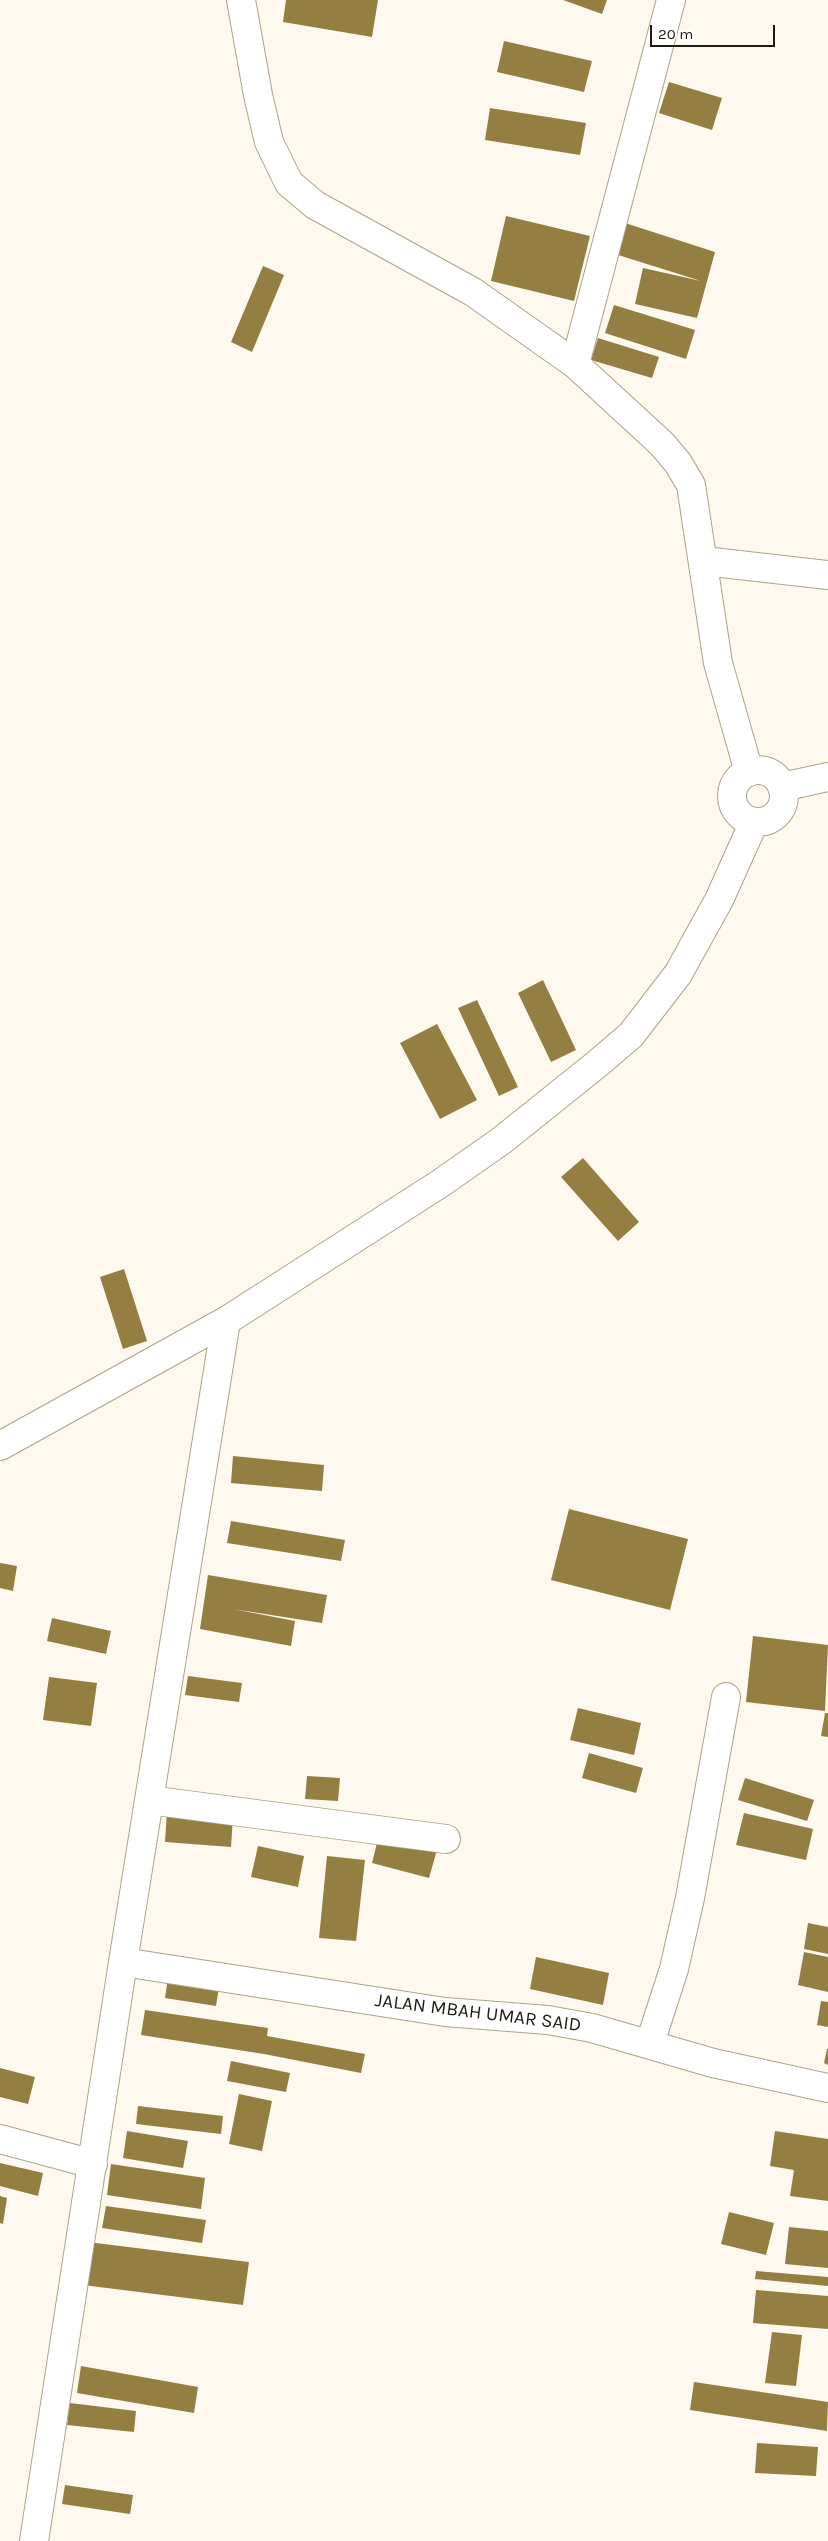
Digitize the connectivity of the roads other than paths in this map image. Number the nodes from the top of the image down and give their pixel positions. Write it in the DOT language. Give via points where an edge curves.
graph roads {
  1 [pos="241,0"];
  2 [pos="671,0"];
  3 [pos="575,364"];
  4 [pos="704,561"];
  5 [pos="828,575"];
  6 [pos="749,772"];
  7 [pos="828,777"];
  8 [pos="782,787"];
  9 [pos="754,822"];
  10 [pos="226,1321"];
  11 [pos="0,1446"];
  12 [pos="726,1697"];
  13 [pos="149,1800"];
  14 [pos="446,1839"];
  15 [pos="123,1962"];
  16 [pos="650,2043"];
  17 [pos="828,2088"];
  18 [pos="0,2139"];
  19 [pos="93,2164"];
  20 [pos="34,2541"];
  1 -- 3 [label="street" via="269,142 289,183 315,205 473,292"];
  2 -- 3 [label="street"];
  3 -- 4 [label="street" via="662,444 678,463 691,485"];
  4 -- 5 [label="street"];
  4 -- 6 [label="street" via="718,663"];
  6 -- 8 [label="street" via="772,774"];
  6 -- 9 [label="street" via="736,782 732,799 739,814"];
  7 -- 8 [label="street"];
  8 -- 9 [label="street" via="784,802 776,815 770,820"];
  9 -- 10 [label="street" via="699,939 678,974 631,1035 501,1141"];
  10 -- 11 [label="street"];
  10 -- 13 [label="street"];
  12 -- 16 [label="street" via="690,1898 674,1969"];
  13 -- 14 [label="street"];
  13 -- 15 [label="street"];
  15 -- 16 [label="street, JALAN MBAH UMAR SAID" via="445,2012 548,2020"];
  15 -- 19 [label="street"];
  16 -- 17 [label="street, JALAN MBAH UMAR SAID" via="713,2063"];
  18 -- 19 [label="street"];
  19 -- 20 [label="street"];
}
